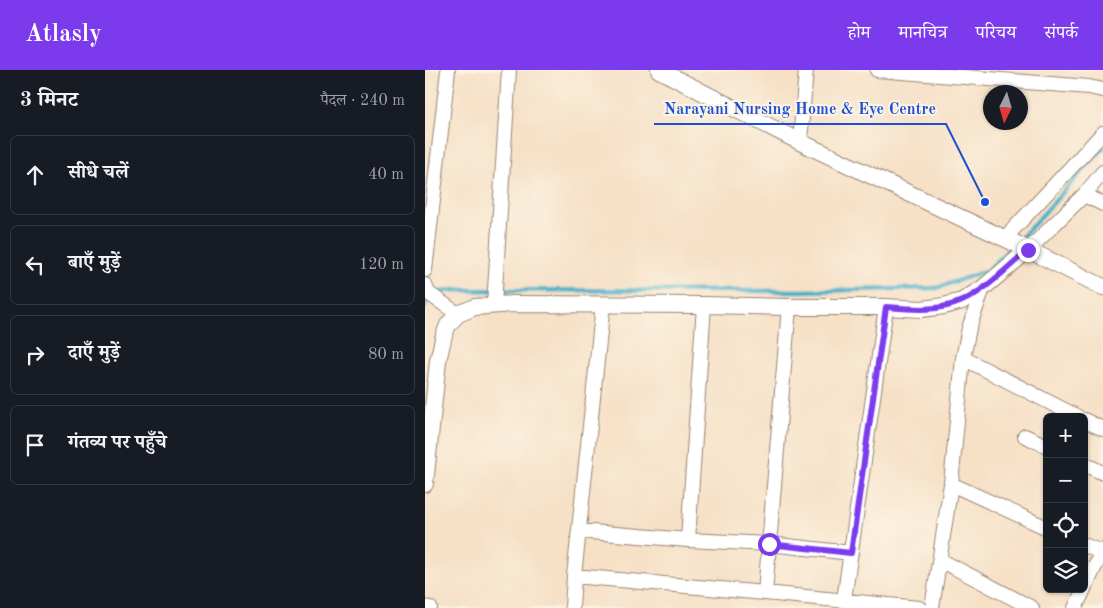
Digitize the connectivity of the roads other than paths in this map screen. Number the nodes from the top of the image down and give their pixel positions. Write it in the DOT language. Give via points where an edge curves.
graph roads {
  1 [pos="448,70"];
  2 [pos="509,70"];
  3 [pos="659,70"];
  4 [pos="806,70"];
  5 [pos="877,70"];
  6 [pos="1103,90"];
  7 [pos="1103,133"];
  8 [pos="800,142"];
  9 [pos="1103,172"];
  10 [pos="1084,195"];
  11 [pos="1103,204"];
  12 [pos="428,223"];
  13 [pos="1016,244"];
  14 [pos="425,270"];
  15 [pos="425,285"];
  16 [pos="1103,287"];
  17 [pos="983,288"];
  18 [pos="603,304"];
  19 [pos="494,305"];
  20 [pos="704,305"];
  21 [pos="789,307"];
  22 [pos="886,307"];
  23 [pos="458,314"];
  24 [pos="963,358"];
  25 [pos="431,374"];
  26 [pos="1070,413"];
  27 [pos="1088,422"];
  28 [pos="1103,429"];
  29 [pos="1025,436"];
  30 [pos="1043,444"];
  31 [pos="1088,466"];
  32 [pos="1103,473"];
  33 [pos="425,484"];
  34 [pos="951,484"];
  35 [pos="1043,526"];
  36 [pos="579,531"];
  37 [pos="688,540"];
  38 [pos="769,544"];
  39 [pos="1088,546"];
  40 [pos="1103,552"];
  41 [pos="851,553"];
  42 [pos="940,560"];
  43 [pos="575,576"];
  44 [pos="1088,581"];
  45 [pos="765,593"];
  46 [pos="1082,593"];
  47 [pos="844,600"];
  48 [pos="425,607"];
  49 [pos="431,608"];
  50 [pos="572,608"];
  51 [pos="919,608"];
  52 [pos="932,608"];
  53 [pos="1032,608"];
  54 [pos="1075,608"];
  1 -- 12 [label="street"];
  2 -- 19 [label="street"];
  3 -- 8 [label="street"];
  4 -- 8 [label="street"];
  5 -- 6 [label="street"];
  7 -- 13 [label="street"];
  8 -- 13 [label="street"];
  9 -- 10 [label="street"];
  10 -- 11 [label="street"];
  10 -- 13 [label="street"];
  12 -- 14 [label="street"];
  13 -- 16 [label="street"];
  13 -- 17 [label="street"];
  15 -- 23 [label="street" via="428,293"];
  17 -- 22 [label="street" via="962,301 944,306 922,309"];
  17 -- 24 [label="street"];
  18 -- 19 [label="street"];
  18 -- 20 [label="street"];
  18 -- 36 [label="street"];
  19 -- 23 [label="street"];
  20 -- 21 [label="street"];
  20 -- 37 [label="street"];
  21 -- 22 [label="street"];
  21 -- 38 [label="street"];
  22 -- 41 [label="street"];
  23 -- 25 [label="street" via="443,335"];
  24 -- 26 [label="street"];
  24 -- 34 [label="street"];
  25 -- 33 [label="street"];
  27 -- 28 [label="street"];
  29 -- 30 [label="street"];
  31 -- 32 [label="street"];
  34 -- 35 [label="street"];
  34 -- 42 [label="street"];
  36 -- 37 [label="street"];
  36 -- 43 [label="street"];
  37 -- 38 [label="street"];
  38 -- 41 [label="street"];
  38 -- 45 [label="street"];
  39 -- 40 [label="street"];
  40 -- 44 [label="street"];
  41 -- 47 [label="street"];
  42 -- 52 [label="street"];
  42 -- 53 [label="street"];
  43 -- 45 [label="street"];
  43 -- 50 [label="street"];
  45 -- 47 [label="street"];
  46 -- 54 [label="street"];
  47 -- 51 [label="street"];
  48 -- 49 [label="street"];
}
